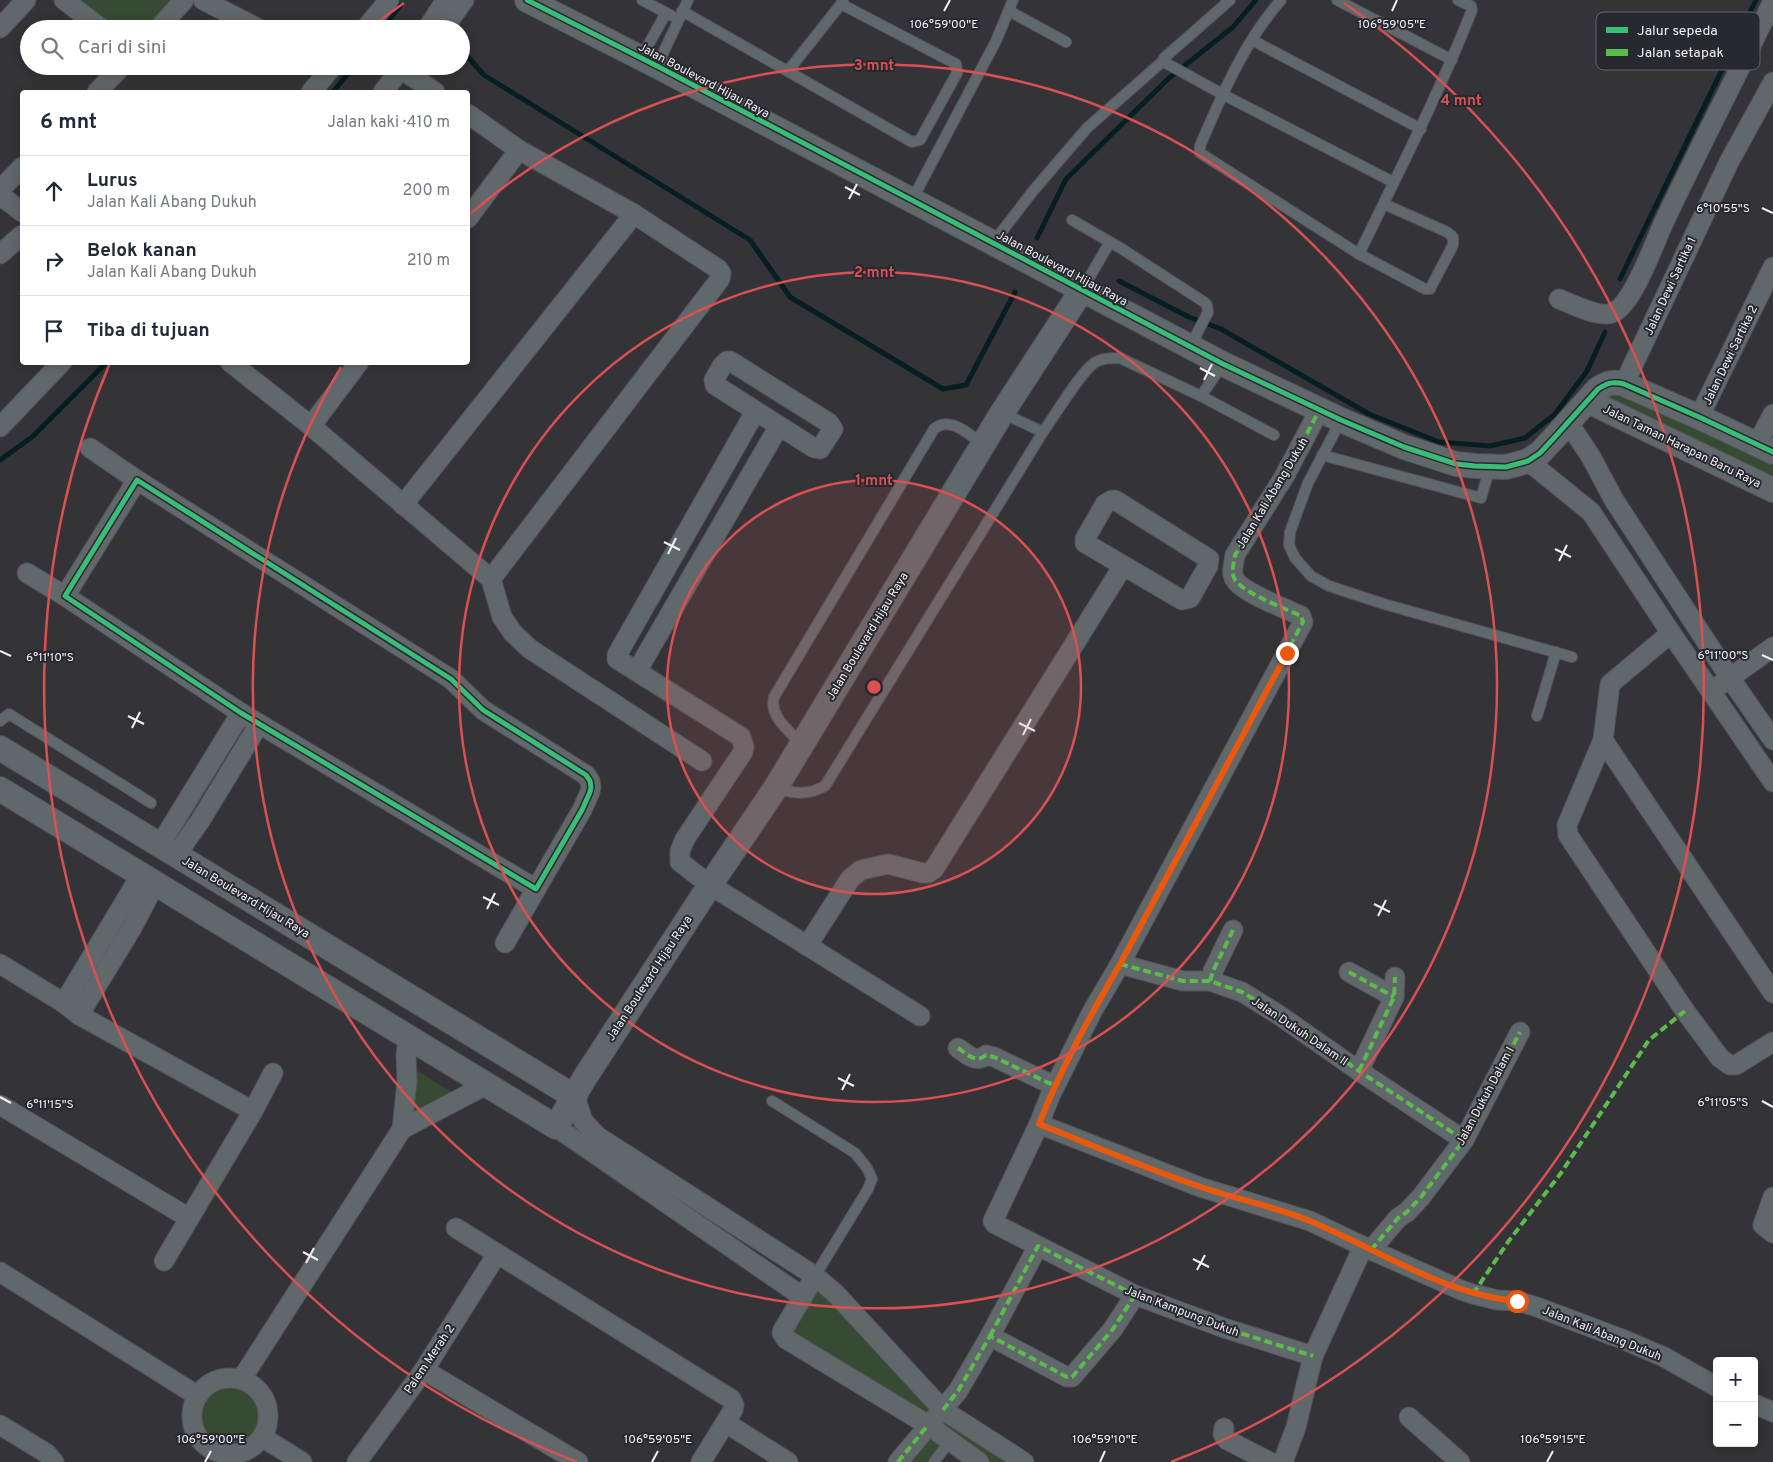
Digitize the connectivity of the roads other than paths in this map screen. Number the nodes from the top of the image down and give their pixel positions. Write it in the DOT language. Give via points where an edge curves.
graph roads {
  1 [pos="26,0"];
  2 [pos="64,0"];
  3 [pos="184,0"];
  4 [pos="203,0"];
  5 [pos="389,0"];
  6 [pos="446,0"];
  7 [pos="464,0"];
  8 [pos="527,0"];
  9 [pos="642,0"];
  10 [pos="688,0"];
  11 [pos="1012,0"];
  12 [pos="1230,0"];
  13 [pos="1281,0"];
  14 [pos="1337,0"];
  15 [pos="1458,0"];
  16 [pos="1773,1"];
  17 [pos="842,2"];
  18 [pos="1009,11"];
  19 [pos="666,13"];
  20 [pos="680,16"];
  21 [pos="90,20"];
  22 [pos="166,20"];
  23 [pos="241,20"];
  24 [pos="372,20"];
  25 [pos="433,20"];
  26 [pos="450,20"];
  27 [pos="1760,27"];
  28 [pos="0,28"];
  29 [pos="1252,40"];
  30 [pos="1066,42"];
  31 [pos="653,54"];
  32 [pos="1452,60"];
  33 [pos="1163,61"];
  34 [pos="1739,70"];
  35 [pos="788,71"];
  36 [pos="113,75"];
  37 [pos="325,75"];
  38 [pos="396,75"];
  39 [pos="412,75"];
  40 [pos="1773,82"];
  41 [pos="99,90"];
  42 [pos="313,90"];
  43 [pos="385,90"];
  44 [pos="432,90"];
  45 [pos="1222,94"];
  46 [pos="1767,110"];
  47 [pos="470,115"];
  48 [pos="1421,129"];
  49 [pos="519,150"];
  50 [pos="20,169"];
  51 [pos="1393,182"];
  52 [pos="0,190"];
  53 [pos="917,192"];
  54 [pos="0,195"];
  55 [pos="1384,204"];
  56 [pos="20,210"];
  57 [pos="634,214"];
  58 [pos="470,215"];
  59 [pos="1072,220"];
  60 [pos="20,237"];
  61 [pos="1110,242"];
  62 [pos="998,246"];
  63 [pos="0,254"];
  64 [pos="1359,254"];
  65 [pos="1773,267"];
  66 [pos="1087,282"];
  67 [pos="1559,299"];
  68 [pos="1194,338"];
  69 [pos="1223,364"];
  70 [pos="59,365"];
  71 [pos="234,365"];
  72 [pos="357,365"];
  73 [pos="1624,384"];
  74 [pos="1201,396"];
  75 [pos="1588,401"];
  76 [pos="1320,409"];
  77 [pos="755,412"];
  78 [pos="1002,413"];
  79 [pos="1773,414"];
  80 [pos="1699,417"];
  81 [pos="1341,420"];
  82 [pos="1568,422"];
  83 [pos="311,426"];
  84 [pos="779,426"];
  85 [pos="0,428"];
  86 [pos="1043,432"];
  87 [pos="1274,435"];
  88 [pos="983,444"];
  89 [pos="90,448"];
  90 [pos="1765,448"];
  91 [pos="1322,455"];
  92 [pos="1528,461"];
  93 [pos="1490,467"];
  94 [pos="137,480"];
  95 [pos="1773,490"];
  96 [pos="1614,500"];
  97 [pos="403,505"];
  98 [pos="1591,512"];
  99 [pos="1123,566"];
  100 [pos="27,573"];
  101 [pos="491,579"];
  102 [pos="65,596"];
  103 [pos="1671,633"];
  104 [pos="1773,647"];
  105 [pos="1556,652"];
  106 [pos="1572,657"];
  107 [pos="637,671"];
  108 [pos="1730,678"];
  109 [pos="1710,691"];
  110 [pos="241,713"];
  111 [pos="1537,716"];
  112 [pos="0,721"];
  113 [pos="260,724"];
  114 [pos="1603,740"];
  115 [pos="1773,740"];
  116 [pos="802,745"];
  117 [pos="0,748"];
  118 [pos="702,761"];
  119 [pos="208,767"];
  120 [pos="226,778"];
  121 [pos="1773,782"];
  122 [pos="0,789"];
  123 [pos="775,789"];
  124 [pos="151,803"];
  125 [pos="168,850"];
  126 [pos="148,879"];
  127 [pos="710,885"];
  128 [pos="536,889"];
  129 [pos="1233,930"];
  130 [pos="505,943"];
  131 [pos="807,946"];
  132 [pos="335,951"];
  133 [pos="0,964"];
  134 [pos="1120,964"];
  135 [pos="1349,972"];
  136 [pos="1396,977"];
  137 [pos="1210,981"];
  138 [pos="317,982"];
  139 [pos="1773,993"];
  140 [pos="1394,997"];
  141 [pos="64,1003"];
  142 [pos="79,1015"];
  143 [pos="920,1016"];
  144 [pos="1520,1032"];
  145 [pos="408,1038"];
  146 [pos="1773,1042"];
  147 [pos="958,1048"];
  148 [pos="1359,1071"];
  149 [pos="273,1073"];
  150 [pos="486,1085"];
  151 [pos="1055,1086"];
  152 [pos="575,1097"];
  153 [pos="772,1101"];
  154 [pos="253,1111"];
  155 [pos="3,1113"];
  156 [pos="1039,1124"];
  157 [pos="556,1128"];
  158 [pos="402,1129"];
  159 [pos="1464,1140"];
  160 [pos="1773,1197"];
  161 [pos="190,1218"];
  162 [pos="456,1228"];
  163 [pos="1773,1233"];
  164 [pos="1038,1246"];
  165 [pos="1367,1248"];
  166 [pos="497,1254"];
  167 [pos="164,1261"];
  168 [pos="0,1272"];
  169 [pos="815,1276"];
  170 [pos="1135,1295"];
  171 [pos="803,1297"];
  172 [pos="990,1336"];
  173 [pos="1313,1356"];
  174 [pos="424,1370"];
  175 [pos="241,1380"];
  176 [pos="1713,1385"];
  177 [pos="198,1396"];
  178 [pos="1758,1406"];
  179 [pos="943,1410"];
  180 [pos="1773,1412"];
  181 [pos="1409,1417"];
  182 [pos="726,1424"];
  183 [pos="0,1425"];
  184 [pos="928,1426"];
  185 [pos="1224,1428"];
  186 [pos="262,1437"];
  187 [pos="949,1442"];
  188 [pos="206,1455"];
  189 [pos="54,1462"];
  190 [pos="302,1462"];
  191 [pos="357,1462"];
  192 [pos="578,1462"];
  193 [pos="701,1462"];
  194 [pos="788,1462"];
  195 [pos="898,1462"];
  196 [pos="934,1462"];
  197 [pos="979,1462"];
  198 [pos="1024,1462"];
  199 [pos="1270,1462"];
  200 [pos="1283,1462"];
  201 [pos="1460,1462"];
  1 -- 28 [label="street"];
  2 -- 21 [label="street"];
  3 -- 22 [label="street"];
  4 -- 23 [label="street"];
  5 -- 24 [label="street"];
  6 -- 25 [label="street"];
  7 -- 26 [label="street"];
  8 -- 31 [label="street, Jalan Boulevard Hijau Raya"];
  9 -- 19 [label="lane"];
  10 -- 20 [label="lane"];
  11 -- 18 [label="lane"];
  12 -- 33 [label="lane"];
  13 -- 29 [label="lane"];
  14 -- 32 [label="lane"];
  15 -- 32 [label="lane" via="1471,6 1472,10"];
  16 -- 27 [label="street"];
  17 -- 35 [label="lane"];
  17 -- 35 [label="lane" via="956,64 957,73 923,138 912,142"];
  18 -- 30 [label="lane"];
  18 -- 53 [label="lane"];
  19 -- 20 [label="lane"];
  19 -- 31 [label="lane" via="658,29"];
  20 -- 31 [label="lane" via="671,36"];
  20 -- 35 [label="lane"];
  29 -- 45 [label="lane"];
  29 -- 48 [label="lane"];
  31 -- 53 [label="street, Jalan Boulevard Hijau Raya"];
  32 -- 48 [label="lane"];
  33 -- 45 [label="lane"];
  33 -- 62 [label="lane" via="1086,128 1033,191"];
  34 -- 67 [label="street" via="1626,301 1615,312 1604,315"];
  36 -- 41 [label="street"];
  37 -- 42 [label="street"];
  38 -- 43 [label="street"];
  39 -- 44 [label="street"];
  40 -- 46 [label="street, Jalan Dewi Sartika 1"];
  45 -- 51 [label="lane"];
  45 -- 64 [label="lane" via="1200,153"];
  46 -- 73 [label="street, Jalan Dewi Sartika 1" via="1729,162"];
  47 -- 49 [label="street"];
  48 -- 51 [label="lane"];
  49 -- 57 [label="street"];
  49 -- 58 [label="street"];
  50 -- 52 [label="street"];
  51 -- 55 [label="lane"];
  53 -- 62 [label="street, Jalan Boulevard Hijau Raya"];
  54 -- 56 [label="street"];
  55 -- 64 [label="lane"];
  55 -- 64 [label="lane" via="1453,237 1453,244 1432,288 1425,289"];
  57 -- 97 [label="street"];
  57 -- 101 [label="street" via="718,269 720,279"];
  59 -- 61 [label="lane"];
  60 -- 63 [label="street"];
  61 -- 66 [label="lane"];
  61 -- 68 [label="lane" via="1207,305 1208,312"];
  62 -- 66 [label="street, Jalan Boulevard Hijau Raya" via="1047,271"];
  65 -- 80 [label="street, Jalan Dewi Sartika 2"];
  66 -- 68 [label="street, Jalan Boulevard Hijau Raya"];
  66 -- 78 [label="street, Jalan Boulevard Hijau Raya"];
  68 -- 69 [label="street, Jalan Boulevard Hijau Raya"];
  69 -- 74 [label="lane"];
  69 -- 76 [label="street, Jalan Boulevard Hijau Raya"];
  70 -- 85 [label="street"];
  71 -- 83 [label="street"];
  72 -- 83 [label="street"];
  73 -- 75 [label="street, Jalan Taman Harapan Baru Raya" via="1606,384"];
  73 -- 80 [label="street"];
  74 -- 86 [label="lane" via="1120,358 1107,358 1093,364"];
  74 -- 87 [label="lane"];
  75 -- 82 [label="street, Jalan Boulevard Hijau Raya"];
  75 -- 95 [label="street, Jalan Taman Harapan Baru Raya"];
  76 -- 81 [label="street, Jalan Boulevard Hijau Raya"];
  76 -- 134 [label="street, Jalan Kali Abang Dukuh" via="1284,477 1235,555 1233,568 1233,576 1241,587 1301,616 1303,622"];
  77 -- 84 [label="street"];
  77 -- 84 [label="street" via="714,384 724,362 730,361 833,429 817,449"];
  77 -- 107 [label="street" via="617,655 618,661"];
  78 -- 86 [label="lane"];
  78 -- 88 [label="street, Jalan Boulevard Hijau Raya"];
  79 -- 90 [label="street"];
  80 -- 90 [label="street"];
  81 -- 91 [label="lane"];
  81 -- 93 [label="street, Jalan Boulevard Hijau Raya" via="1404,447 1456,464"];
  82 -- 92 [label="street, Jalan Boulevard Hijau Raya" via="1540,453"];
  82 -- 96 [label="street"];
  83 -- 97 [label="street"];
  84 -- 107 [label="street"];
  86 -- 123 [label="lane" via="824,786 806,793"];
  88 -- 116 [label="street, Jalan Boulevard Hijau Raya"];
  88 -- 116 [label="lane" via="953,424 938,425 934,429 774,696 773,710 778,720"];
  89 -- 94 [label="street"];
  91 -- 93 [label="lane" via="1482,498"];
  91 -- 105 [label="lane" via="1290,532 1289,545 1295,558 1311,576 1329,586 1384,604"];
  92 -- 93 [label="street, Jalan Boulevard Hijau Raya"];
  92 -- 98 [label="street"];
  94 -- 102 [label="street"];
  94 -- 128 [label="street" via="451,679 483,710 586,775 590,781 590,792"];
  96 -- 98 [label="street"];
  96 -- 108 [label="street"];
  97 -- 101 [label="street"];
  98 -- 103 [label="street"];
  99 -- 99 [label="street" via="1084,541 1105,504 1112,500 1210,561 1186,600"];
  99 -- 131 [label="street" via="934,869 923,873 888,864 858,872 850,879"];
  100 -- 102 [label="street"];
  101 -- 118 [label="street" via="502,617 530,649"];
  102 -- 110 [label="street"];
  103 -- 109 [label="street"];
  103 -- 114 [label="street" via="1610,684"];
  104 -- 108 [label="street"];
  105 -- 106 [label="lane"];
  105 -- 111 [label="lane"];
  107 -- 127 [label="street" via="741,737 744,742 743,752 680,851 680,862"];
  108 -- 109 [label="street"];
  108 -- 115 [label="street"];
  109 -- 121 [label="street"];
  110 -- 113 [label="street"];
  110 -- 119 [label="street"];
  112 -- 124 [label="lane" via="9,714"];
  113 -- 120 [label="street"];
  113 -- 128 [label="street"];
  114 -- 139 [label="street"];
  114 -- 146 [label="street" via="1568,825 1568,835 1720,1058 1736,1065"];
  116 -- 123 [label="street, Jalan Boulevard Hijau Raya"];
  117 -- 125 [label="street, Jalan Boulevard Hijau Raya"];
  119 -- 120 [label="street"];
  119 -- 125 [label="street"];
  120 -- 125 [label="street" via="200,821"];
  122 -- 126 [label="street"];
  123 -- 127 [label="street, Jalan Boulevard Hijau Raya"];
  125 -- 132 [label="street, Jalan Boulevard Hijau Raya"];
  126 -- 138 [label="street"];
  126 -- 141 [label="street"];
  126 -- 142 [label="street" via="133,926"];
  127 -- 131 [label="street"];
  127 -- 152 [label="street, Jalan Boulevard Hijau Raya"];
  128 -- 130 [label="street"];
  129 -- 137 [label="street"];
  131 -- 143 [label="street"];
  132 -- 138 [label="street"];
  132 -- 152 [label="street, Jalan Boulevard Hijau Raya"];
  133 -- 141 [label="street"];
  134 -- 137 [label="street, Jalan Dukuh Dalam II" via="1183,981"];
  134 -- 151 [label="street, Jalan Kali Abang Dukuh"];
  135 -- 140 [label="street"];
  136 -- 140 [label="street"];
  137 -- 148 [label="street, Jalan Dukuh Dalam II" via="1242,992"];
  138 -- 145 [label="street"];
  140 -- 148 [label="street"];
  141 -- 142 [label="street"];
  142 -- 154 [label="street"];
  144 -- 159 [label="street, Jalan Dukuh Dalam I"];
  145 -- 150 [label="street"];
  145 -- 158 [label="street"];
  147 -- 151 [label="street" via="976,1060 994,1057"];
  148 -- 159 [label="street, Jalan Dukuh Dalam II"];
  149 -- 154 [label="street"];
  150 -- 157 [label="street"];
  150 -- 158 [label="street"];
  151 -- 156 [label="street, Jalan Kali Abang Dukuh"];
  152 -- 157 [label="street"];
  152 -- 169 [label="street" via="584,1121 597,1136"];
  153 -- 169 [label="lane" via="855,1153 868,1168 872,1180"];
  154 -- 161 [label="street"];
  155 -- 161 [label="street"];
  156 -- 164 [label="street, Jalan Kampung Dukuh" via="993,1221"];
  156 -- 165 [label="street, Jalan Kali Abang Dukuh" via="1200,1187 1310,1221"];
  157 -- 171 [label="street"];
  158 -- 175 [label="street"];
  159 -- 165 [label="street, Jalan Dukuh Dalam I" via="1421,1197"];
  160 -- 163 [label="street" via="1763,1225"];
  161 -- 167 [label="street"];
  162 -- 166 [label="street"];
  164 -- 170 [label="street, Jalan Kampung Dukuh"];
  164 -- 172 [label="street"];
  165 -- 173 [label="street"];
  165 -- 176 [label="street, Jalan Kali Abang Dukuh" via="1473,1294 1517,1301 1622,1339 1664,1357"];
  166 -- 174 [label="street, Palem Merah 2"];
  166 -- 182 [label="street" via="731,1399 734,1405"];
  168 -- 177 [label="street"];
  169 -- 171 [label="street"];
  169 -- 179 [label="street" via="836,1294"];
  170 -- 172 [label="street" via="1113,1329 1072,1377"];
  170 -- 173 [label="street, Jalan Kampung Dukuh"];
  171 -- 184 [label="street" via="782,1332 786,1339"];
  172 -- 179 [label="street"];
  173 -- 200 [label="street" via="1296,1427"];
  174 -- 191 [label="street, Palem Merah 2"];
  174 -- 192 [label="street"];
  175 -- 177 [label="street" via="216,1380"];
  175 -- 186 [label="street" via="264,1398 268,1418"];
  177 -- 188 [label="street" via="192,1410 192,1425"];
  178 -- 180 [label="street"];
  179 -- 184 [label="street"];
  179 -- 198 [label="street"];
  181 -- 201 [label="street"];
  182 -- 193 [label="street"];
  182 -- 194 [label="street"];
  183 -- 189 [label="street" via="46,1453"];
  184 -- 187 [label="street"];
  184 -- 195 [label="street"];
  185 -- 199 [label="street" via="1227,1440"];
  186 -- 188 [label="street" via="252,1448 239,1454"];
  186 -- 190 [label="street"];
  187 -- 196 [label="lane"];
  187 -- 197 [label="street"];
}
